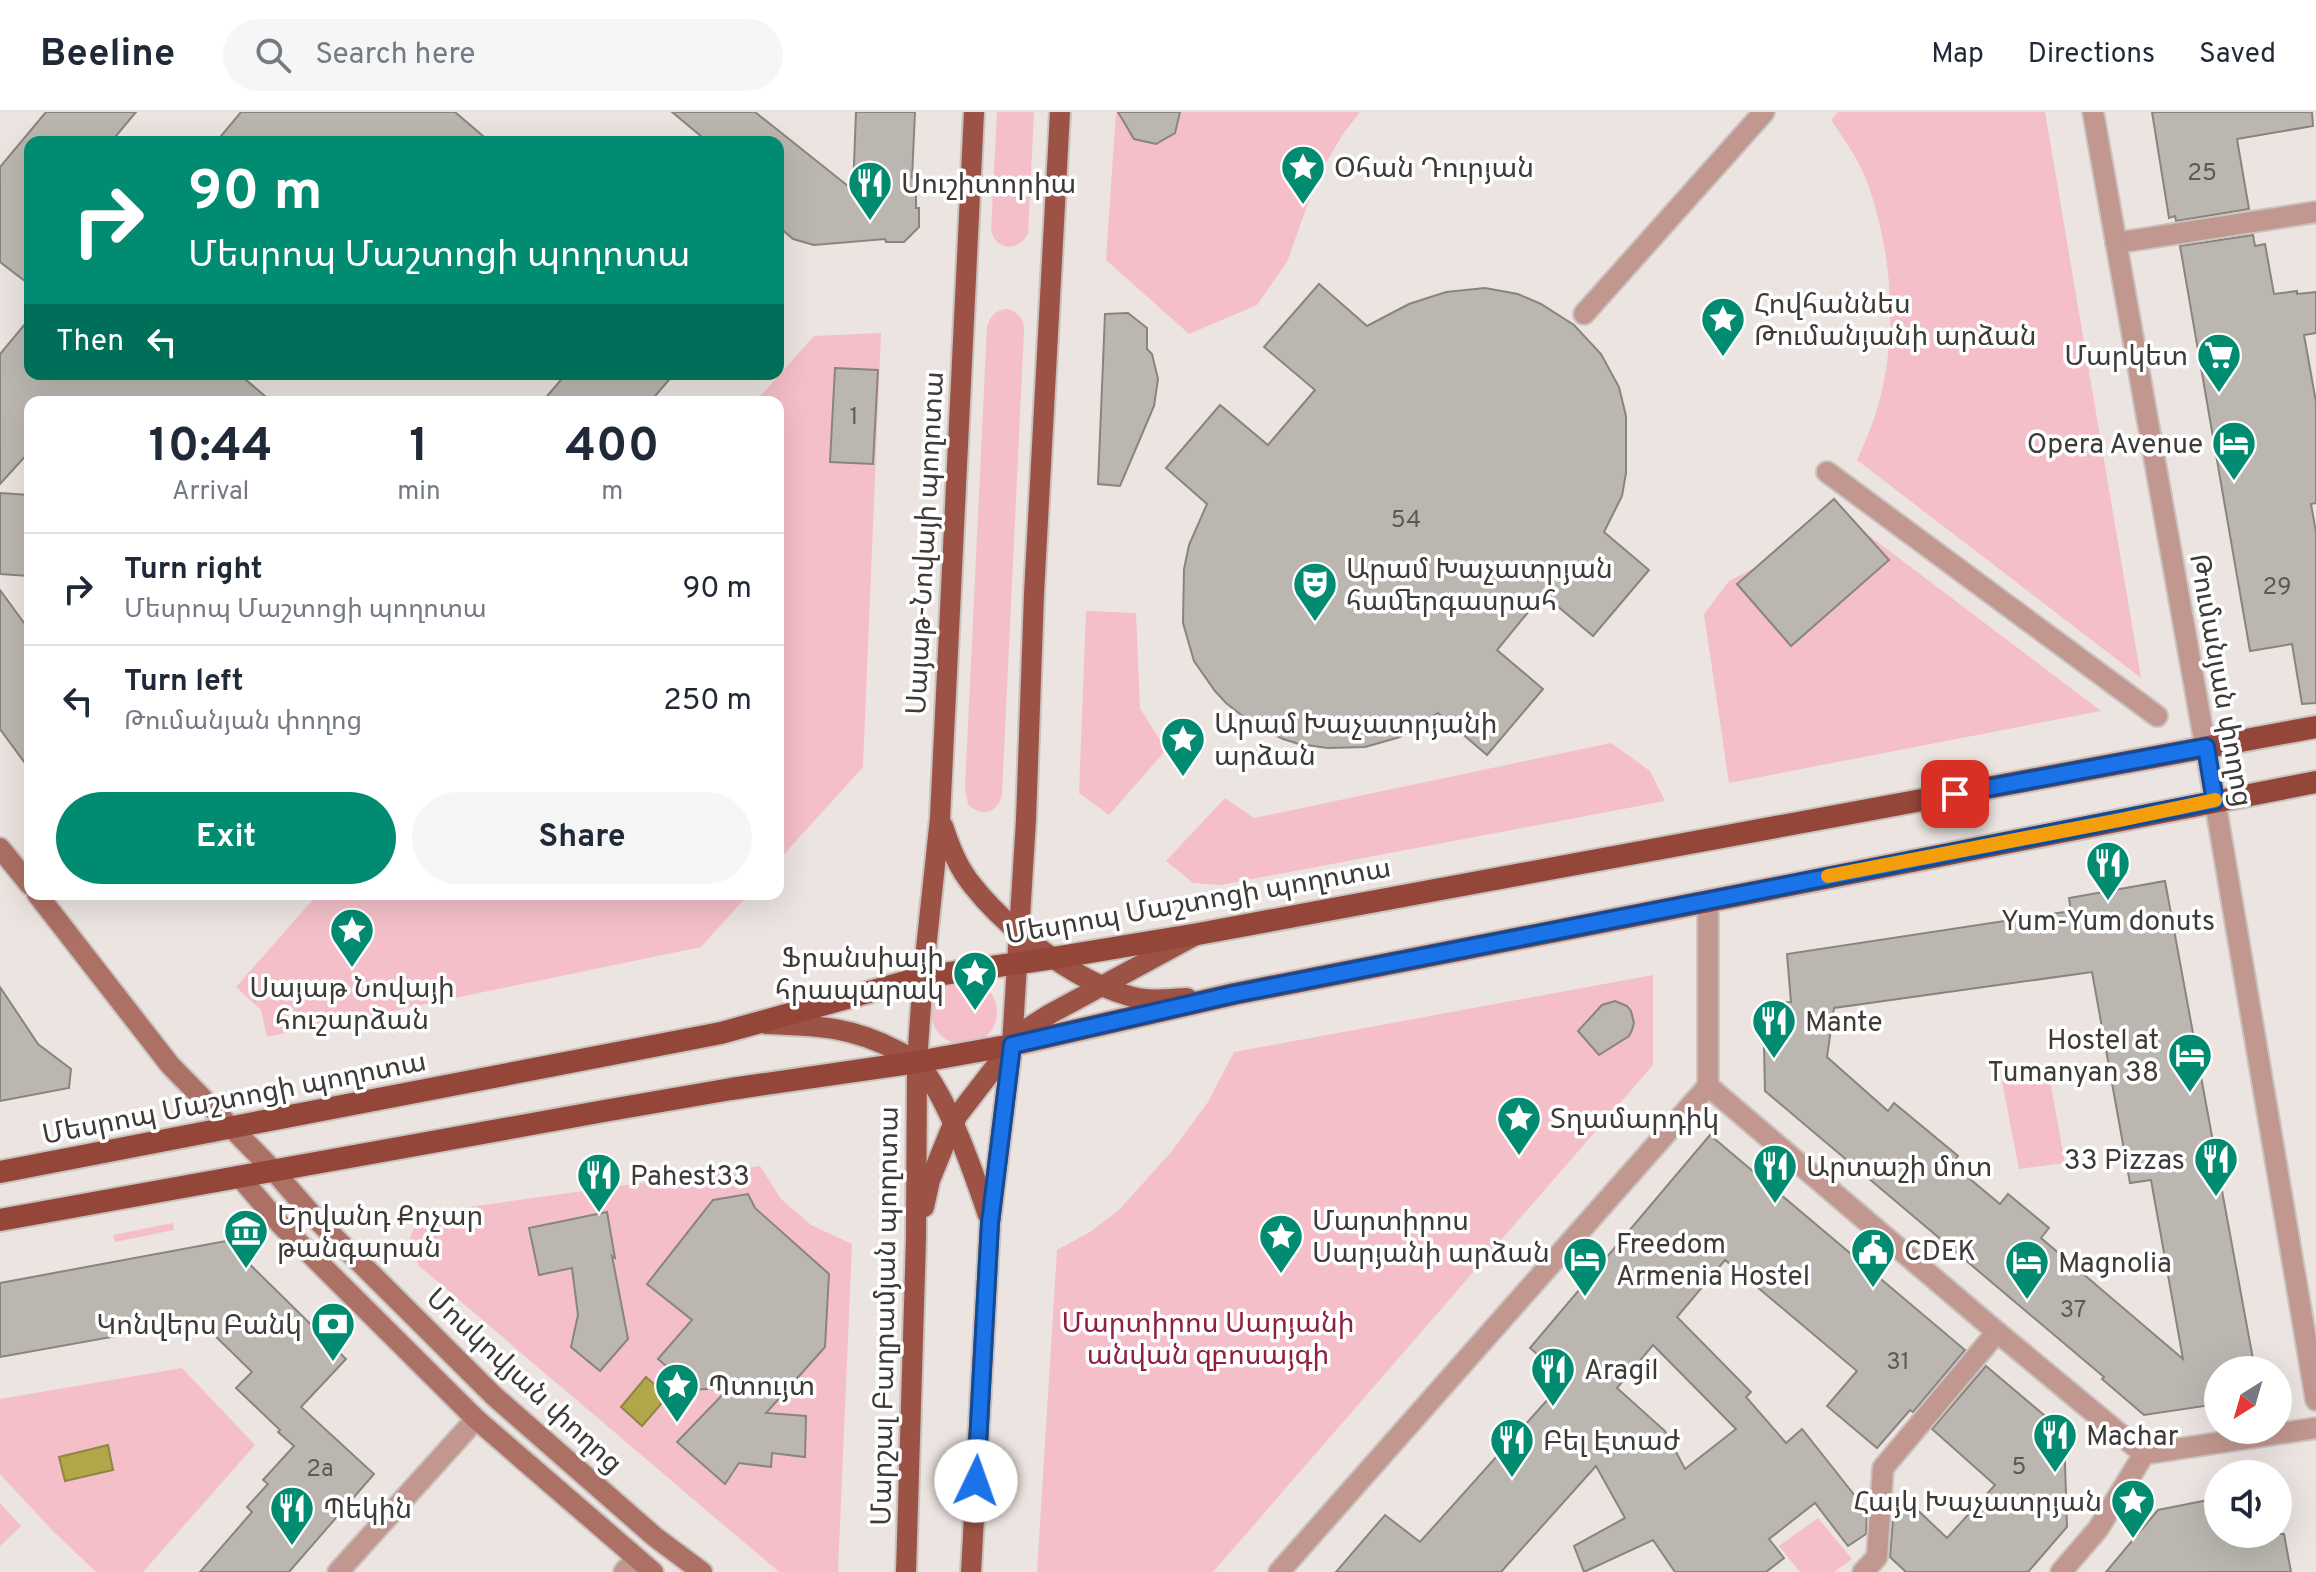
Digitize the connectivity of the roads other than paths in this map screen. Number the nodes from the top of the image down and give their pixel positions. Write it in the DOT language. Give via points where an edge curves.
graph roads {
  1 [pos="974,112"];
  2 [pos="1060,112"];
  3 [pos="1764,112"];
  4 [pos="2093,112"];
  5 [pos="2316,212"];
  6 [pos="2116,243"];
  7 [pos="1584,314"];
  8 [pos="1827,472"];
  9 [pos="2157,716"];
  10 [pos="2316,727"];
  11 [pos="2206,747"];
  12 [pos="2316,782"];
  13 [pos="2215,801"];
  14 [pos="940,818"];
  15 [pos="0,848"];
  16 [pos="24,878"];
  17 [pos="42,900"];
  18 [pos="1708,900"];
  19 [pos="1018,933"];
  20 [pos="1198,934"];
  21 [pos="1054,958"];
  22 [pos="1016,962"];
  23 [pos="923,977"];
  24 [pos="1103,986"];
  25 [pos="1234,994"];
  26 [pos="753,1023"];
  27 [pos="1012,1045"];
  28 [pos="917,1062"];
  29 [pos="1708,1086"];
  30 [pos="953,1124"];
  31 [pos="232,1128"];
  32 [pos="273,1170"];
  33 [pos="0,1172"];
  34 [pos="239,1176"];
  35 [pos="0,1220"];
  36 [pos="990,1223"];
  37 [pos="916,1238"];
  38 [pos="1997,1332"];
  39 [pos="2316,1400"];
  40 [pos="476,1419"];
  41 [pos="2316,1428"];
  42 [pos="2144,1454"];
  43 [pos="630,1565"];
  44 [pos="338,1572"];
  45 [pos="653,1572"];
  46 [pos="702,1572"];
  47 [pos="906,1572"];
  48 [pos="971,1572"];
  49 [pos="1279,1572"];
  50 [pos="1863,1572"];
  51 [pos="2061,1572"];
  1 -- 14 [label="main road, Սայաթ-Նովայի պողոտա"];
  2 -- 19 [label="main road"];
  3 -- 7 [label="street"];
  4 -- 6 [label="street, Թումանյան փողոց"];
  5 -- 6 [label="street"];
  6 -- 11 [label="street, Թումանյան փողոց"];
  8 -- 9 [label="street"];
  10 -- 11 [label="highway, Մեսրոպ Մաշտոցի պողոտա"];
  11 -- 13 [label="street, Թումանյան փողոց"];
  11 -- 20 [label="highway, Մեսրոպ Մաշտոցի պողոտա"];
  12 -- 13 [label="highway"];
  13 -- 18 [label="highway"];
  13 -- 39 [label="street, Թումանյան փողոց"];
  14 -- 19 [label="main road" via="953,855 972,885"];
  14 -- 23 [label="main road, Սայաթ-Նովայի պողոտա"];
  15 -- 16 [label="main road"];
  17 -- 31 [label="main road, Մոսկովյան փողոց" via="170,1065"];
  18 -- 25 [label="highway"];
  18 -- 29 [label="street"];
  19 -- 21 [label="main road"];
  19 -- 22 [label="main road"];
  20 -- 21 [label="highway, Մեսրոպ Մաշտոցի պողոտա"];
  20 -- 24 [label="main road"];
  21 -- 22 [label="highway, Մեսրոպ Մաշտոցի պողոտա"];
  21 -- 24 [label="main road"];
  22 -- 23 [label="highway, Մեսրոպ Մաշտոցի պողոտա"];
  22 -- 27 [label="main road"];
  23 -- 26 [label="highway, Մեսրոպ Մաշտոցի պողոտա"];
  23 -- 28 [label="main road"];
  24 -- 25 [label="main road" via="1142,999"];
  24 -- 27 [label="main road" via="1028,1028"];
  25 -- 27 [label="highway"];
  26 -- 28 [label="main road" via="828,1026 872,1038"];
  26 -- 31 [label="highway, Մեսրոպ Մաշտոցի պողոտա"];
  27 -- 28 [label="highway"];
  27 -- 30 [label="main road"];
  27 -- 36 [label="main road"];
  28 -- 30 [label="main road"];
  28 -- 32 [label="highway"];
  28 -- 37 [label="main road, Մարշալ Բաղրամյան պողոտա"];
  29 -- 38 [label="street"];
  29 -- 49 [label="street"];
  30 -- 36 [label="main road"];
  30 -- 37 [label="main road" via="930,1180"];
  31 -- 32 [label="main road, Մոսկովյան փողոց"];
  31 -- 33 [label="highway, Մեսրոպ Մաշտոցի պողոտա"];
  32 -- 34 [label="highway"];
  32 -- 46 [label="main road, Մոսկովյան փողոց" via="494,1396"];
  34 -- 35 [label="highway"];
  34 -- 40 [label="main road, Մոսկովյան փողոց" via="281,1225"];
  36 -- 48 [label="main road"];
  37 -- 47 [label="main road, Մարշալ Բաղրամյան պողոտա"];
  38 -- 42 [label="street"];
  38 -- 50 [label="street" via="1883,1468 1877,1557"];
  40 -- 43 [label="main road, Մոսկովյան փողոց"];
  40 -- 44 [label="street"];
  41 -- 42 [label="street"];
  42 -- 51 [label="street" via="2098,1529"];
  43 -- 45 [label="main road, Մոսկովյան փողոց"];
}
